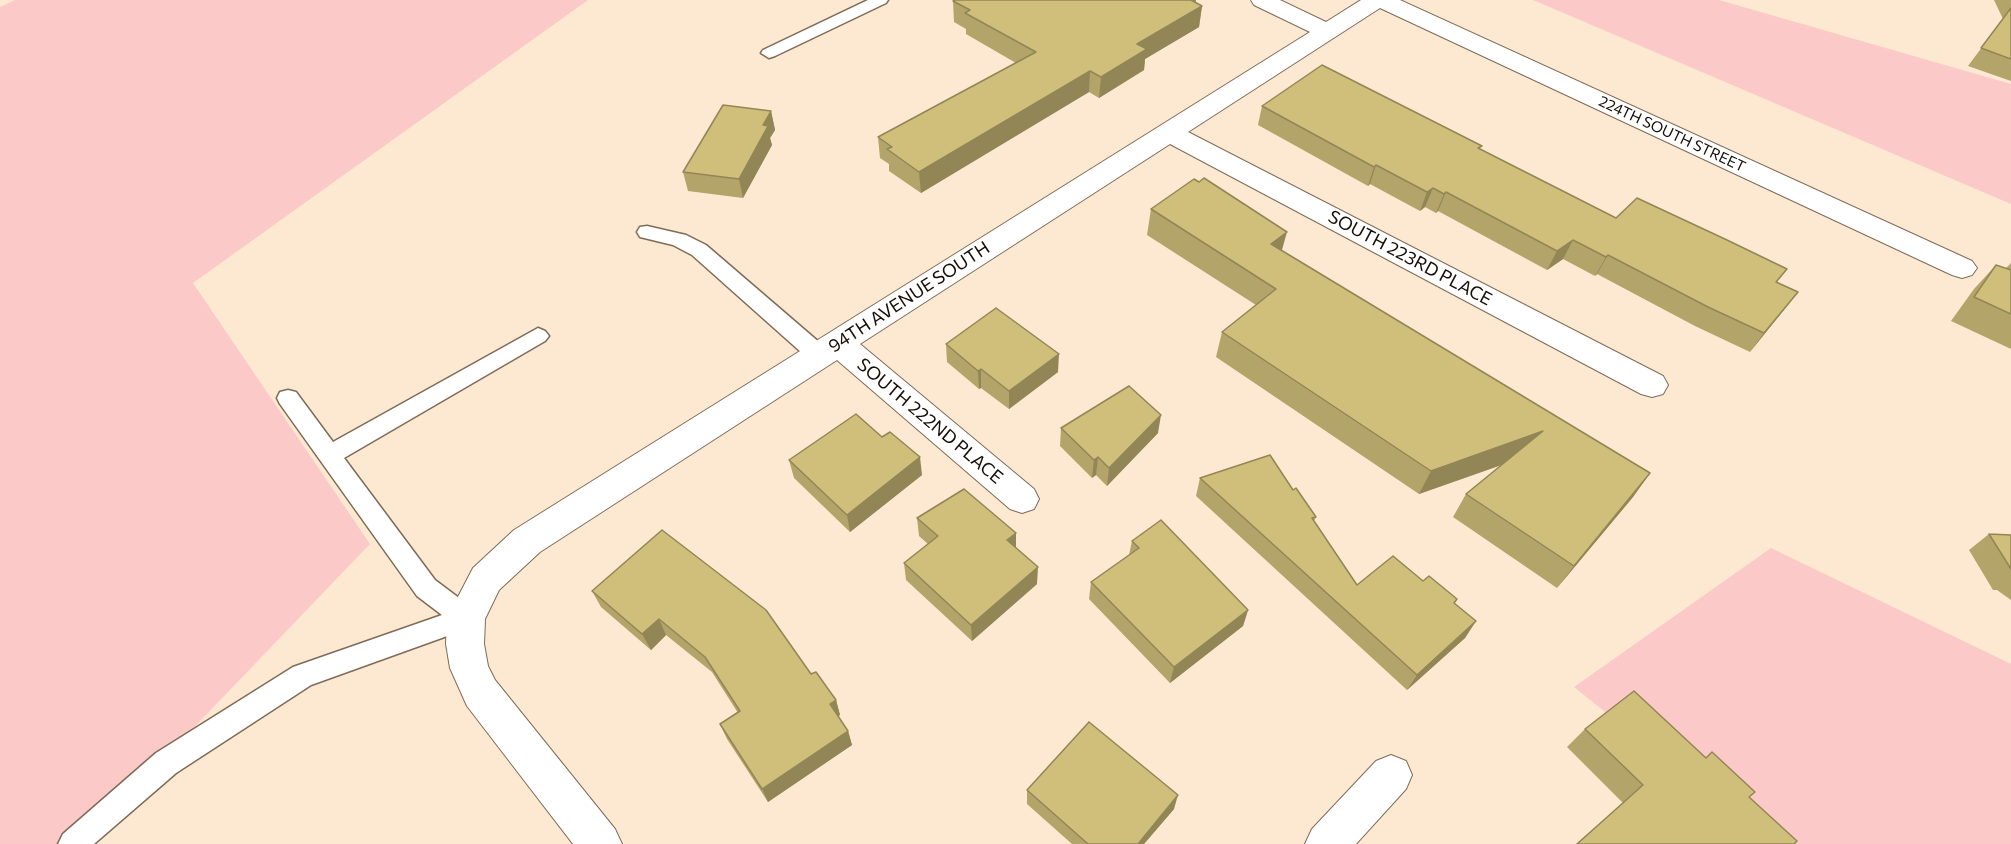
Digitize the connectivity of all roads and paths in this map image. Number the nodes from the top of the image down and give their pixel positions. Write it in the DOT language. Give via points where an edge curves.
graph roads {
  1 [pos="880,0"];
  2 [pos="1262,0"];
  3 [pos="1379,0"];
  4 [pos="1329,32"];
  5 [pos="769,53"];
  6 [pos="1167,132"];
  7 [pos="647,232"];
  8 [pos="1962,267"];
  9 [pos="538,336"];
  10 [pos="829,349"];
  11 [pos="1652,385"];
  12 [pos="288,398"];
  13 [pos="330,455"];
  14 [pos="1022,499"];
  15 [pos="466,618"];
  16 [pos="1391,775"];
  17 [pos="73,844"];
  18 [pos="600,844"];
  19 [pos="1327,844"];
  1 -- 5 [label="lane"];
  2 -- 4 [label="street"];
  3 -- 4 [label="street, 94TH AVENUE SOUTH"];
  3 -- 8 [label="street, 224TH SOUTH STREET"];
  4 -- 6 [label="street, 94TH AVENUE SOUTH"];
  6 -- 10 [label="street, 94TH AVENUE SOUTH"];
  6 -- 11 [label="street, SOUTH 223RD PLACE"];
  7 -- 10 [label="lane" via="699,250"];
  9 -- 13 [label="lane"];
  10 -- 14 [label="street, SOUTH 222ND PLACE"];
  10 -- 15 [label="street, 94TH AVENUE SOUTH" via="527,541 486,579"];
  12 -- 13 [label="lane"];
  13 -- 15 [label="lane" via="426,588"];
  15 -- 17 [label="lane" via="302,676 166,764"];
  15 -- 18 [label="street" via="469,668 481,693"];
  16 -- 19 [label="street"];
}
